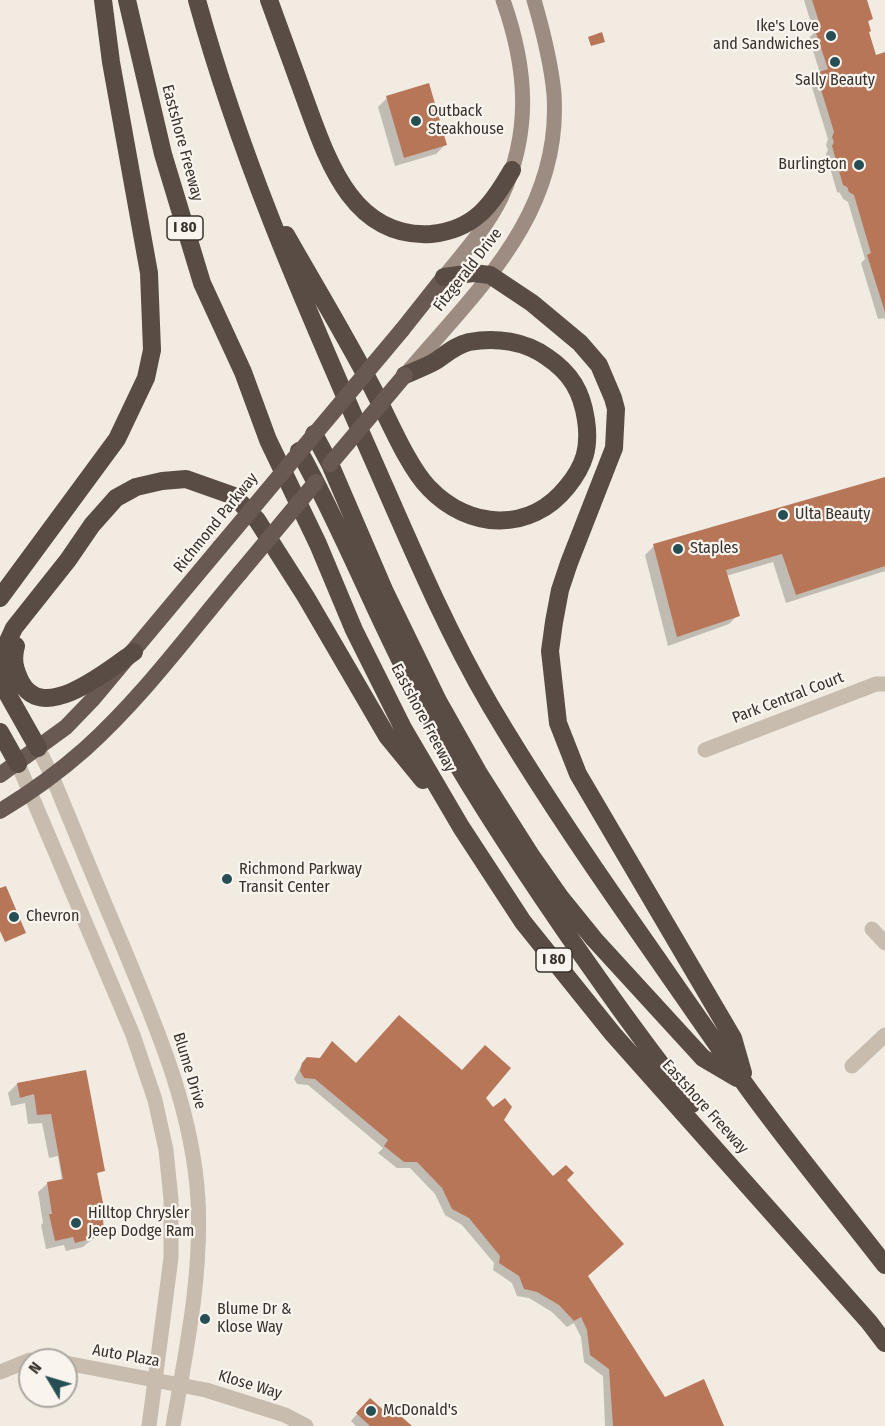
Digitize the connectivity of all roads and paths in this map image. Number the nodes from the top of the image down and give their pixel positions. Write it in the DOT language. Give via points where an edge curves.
graph roads {
  1 [pos="103,0"];
  2 [pos="127,0"];
  3 [pos="197,0"];
  4 [pos="269,0"];
  5 [pos="503,0"];
  6 [pos="534,0"];
  7 [pos="512,170"];
  8 [pos="255,182"];
  9 [pos="490,275"];
  10 [pos="444,277"];
  11 [pos="405,375"];
  12 [pos="314,434"];
  13 [pos="299,451"];
  14 [pos="330,464"];
  15 [pos="316,482"];
  16 [pos="378,597"];
  17 [pos="0,598"];
  18 [pos="26,614"];
  19 [pos="134,652"];
  20 [pos="885,684"];
  21 [pos="0,732"];
  22 [pos="38,748"];
  23 [pos="705,750"];
  24 [pos="18,764"];
  25 [pos="0,775"];
  26 [pos="52,776"];
  27 [pos="31,792"];
  28 [pos="0,811"];
  29 [pos="461,826"];
  30 [pos="872,929"];
  31 [pos="885,943"];
  32 [pos="885,1035"];
  33 [pos="852,1066"];
  34 [pos="745,1084"];
  35 [pos="885,1265"];
  36 [pos="869,1322"];
  37 [pos="885,1343"];
  38 [pos="18,1365"];
  39 [pos="78,1365"];
  40 [pos="0,1372"];
  41 [pos="155,1379"];
  42 [pos="180,1384"];
  43 [pos="149,1426"];
  44 [pos="173,1426"];
  45 [pos="306,1426"];
  1 -- 17 [label="highway" via="148,273 152,350 146,378 117,439"];
  2 -- 29 [label="highway, Eastshore Freeway / I 80" via="162,154 202,283 354,630 403,728"];
  3 -- 8 [label="highway"];
  4 -- 7 [label="highway" via="324,151 344,188 374,219 411,234 442,233 461,227 477,218 498,195"];
  5 -- 7 [label="main road, Fitzgerald Drive" via="520,57 524,100"];
  6 -- 9 [label="main road, Fitzgerald Drive" via="549,57 554,95 552,136 544,178 532,209 516,240"];
  7 -- 10 [label="main road, Fitzgerald Drive" via="486,224"];
  8 -- 11 [label="highway" via="353,351 413,465 443,501 477,518 525,518 553,502 574,478 588,444 584,406 576,384 559,364 536,349 514,342 468,342"];
  8 -- 34 [label="highway" via="408,540 488,701 579,847"];
  9 -- 10 [label="highway"];
  9 -- 11 [label="main road, Fitzgerald Drive"];
  9 -- 34 [label="highway" via="580,343 599,365 613,398 617,426 614,448 569,563 554,622 550,651 558,723 579,774 734,1038"];
  10 -- 12 [label="highway, Richmond Parkway, bridge"];
  11 -- 14 [label="highway, bridge"];
  12 -- 13 [label="highway, Richmond Parkway, bridge"];
  12 -- 14 [label="highway"];
  13 -- 15 [label="highway"];
  13 -- 19 [label="highway, Richmond Parkway, bridge"];
  14 -- 15 [label="highway"];
  14 -- 16 [label="highway"];
  15 -- 16 [label="highway"];
  15 -- 26 [label="highway, bridge" via="114,720"];
  16 -- 34 [label="highway" via="478,772 560,897 703,1058"];
  16 -- 36 [label="highway" via="426,712 522,868 643,1044"];
  18 -- 19 [label="highway" via="14,652 15,670 24,688 39,697 57,697 85,686"];
  18 -- 22 [label="highway" via="4,650 2,671 7,693"];
  18 -- 29 [label="highway" via="116,498 136,487 186,478 234,496 257,520 287,566 387,736"];
  19 -- 22 [label="highway, Richmond Parkway" via="66,727"];
  20 -- 23 [label="street, Park Central Court" via="876,684"];
  21 -- 24 [label="highway"];
  22 -- 24 [label="highway, Richmond Parkway"];
  22 -- 26 [label="street, Blume Drive"];
  24 -- 25 [label="highway, Richmond Parkway"];
  24 -- 27 [label="street"];
  26 -- 27 [label="highway"];
  26 -- 42 [label="street, Blume Drive" via="156,1028 178,1091 191,1146 198,1199 198,1258"];
  27 -- 28 [label="highway"];
  27 -- 41 [label="street" via="126,1016 155,1100 171,1199 171,1258"];
  29 -- 36 [label="highway, Eastshore Freeway / I 80" via="524,922 613,1034"];
  30 -- 31 [label="street"];
  32 -- 33 [label="street"];
  34 -- 35 [label="highway"];
  36 -- 37 [label="highway, Eastshore Freeway / I 80"];
  38 -- 40 [label="street"];
  39 -- 41 [label="street, Auto Plaza"];
  41 -- 42 [label="street, Auto Plaza"];
  41 -- 43 [label="street"];
  42 -- 44 [label="street, Blume Drive"];
  42 -- 45 [label="street, Klose Way" via="253,1404"];
}
